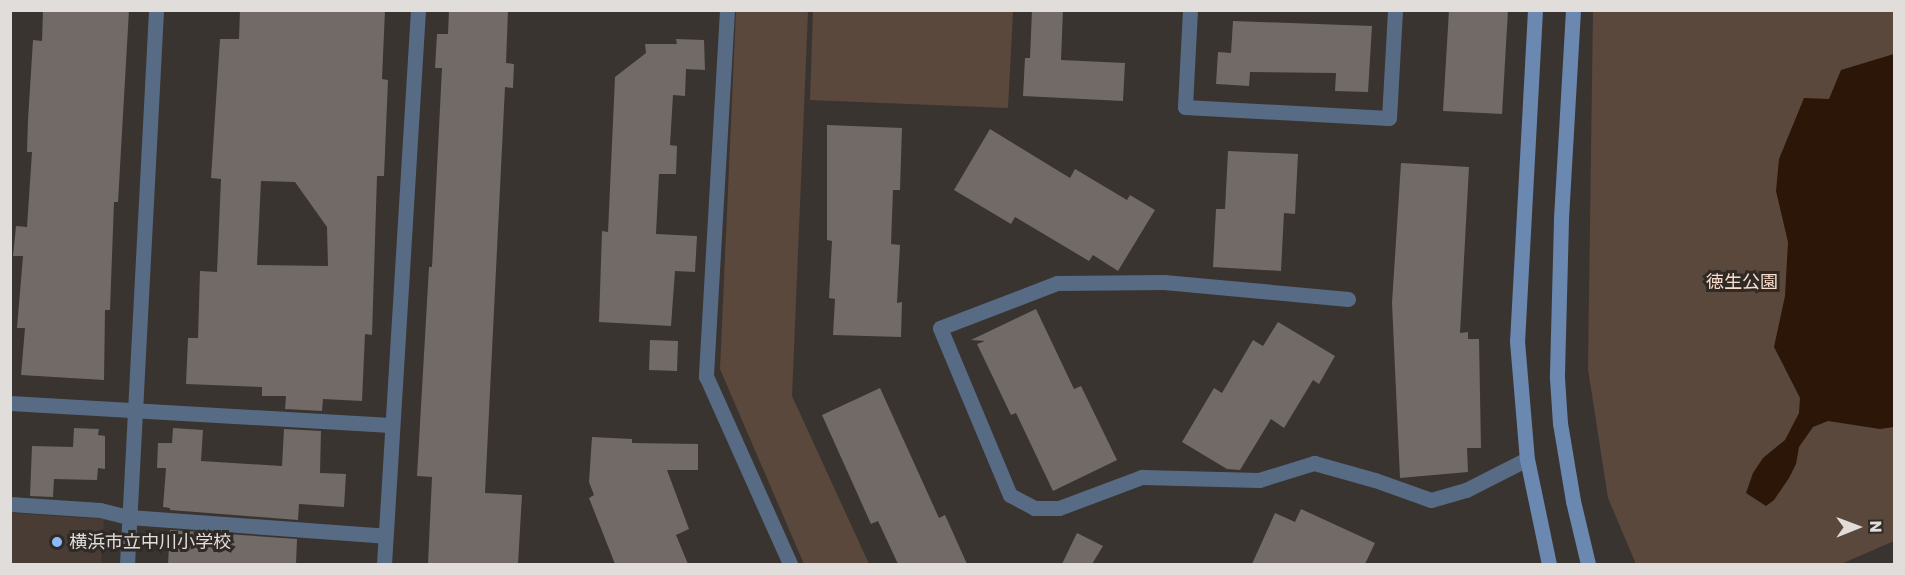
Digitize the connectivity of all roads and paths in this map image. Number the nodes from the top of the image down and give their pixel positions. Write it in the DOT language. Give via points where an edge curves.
graph roads {
  1 [pos="156,10"];
  2 [pos="418,10"];
  3 [pos="727,10"];
  4 [pos="1190,10"];
  5 [pos="1395,10"];
  6 [pos="1535,10"];
  7 [pos="1573,10"];
  8 [pos="1348,299"];
  9 [pos="10,403"];
  10 [pos="134,409"];
  11 [pos="390,425"];
  12 [pos="1527,459"];
  13 [pos="10,504"];
  14 [pos="129,518"];
  15 [pos="385,536"];
  16 [pos="127,564"];
  17 [pos="384,564"];
  18 [pos="790,564"];
  19 [pos="1549,564"];
  20 [pos="1588,564"];
  1 -- 10 [label="street"];
  2 -- 11 [label="street"];
  3 -- 18 [label="street" via="706,376"];
  4 -- 5 [label="street" via="1185,107 1389,117"];
  6 -- 12 [label="street" via="1517,341"];
  7 -- 20 [label="street" via="1557,378 1560,423"];
  8 -- 12 [label="street" via="1164,282 1057,283 940,328 1010,495 1034,508 1059,508 1142,477 1259,480 1314,463 1431,500 1466,490"];
  9 -- 10 [label="street"];
  10 -- 11 [label="street"];
  10 -- 14 [label="street"];
  11 -- 15 [label="street"];
  12 -- 19 [label="street"];
  13 -- 14 [label="street" via="100,510"];
  14 -- 15 [label="street"];
  14 -- 16 [label="street"];
  15 -- 17 [label="street"];
}
